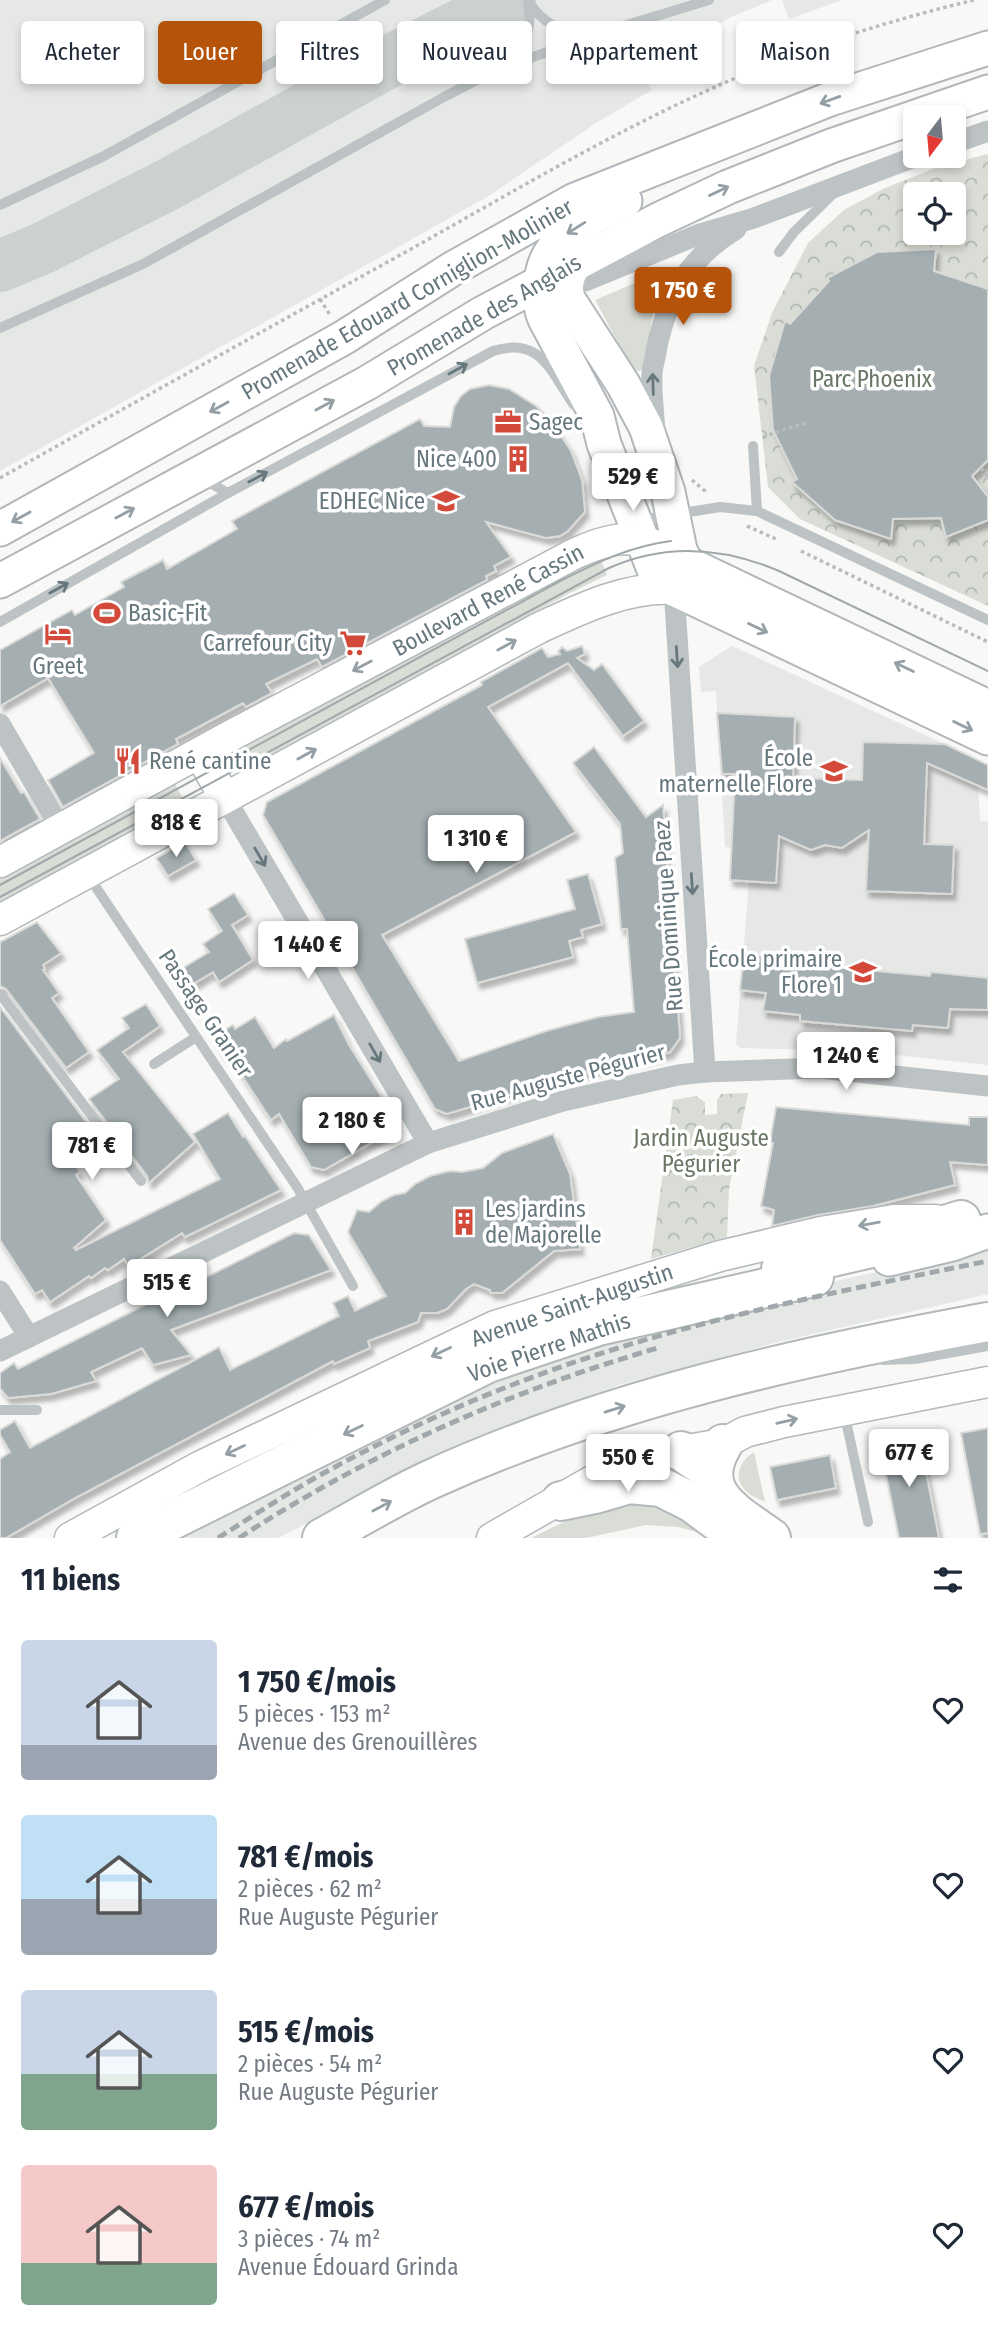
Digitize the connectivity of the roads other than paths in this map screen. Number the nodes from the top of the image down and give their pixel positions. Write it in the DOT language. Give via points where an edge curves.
graph roads {
  1 [pos="385,0"];
  2 [pos="527,0"];
  3 [pos="708,1"];
  4 [pos="530,21"];
  5 [pos="547,21"];
  6 [pos="641,21"];
  7 [pos="988,48"];
  8 [pos="469,84"];
  9 [pos="988,92"];
  10 [pos="988,131"];
  11 [pos="742,134"];
  12 [pos="966,139"];
  13 [pos="903,161"];
  14 [pos="849,182"];
  15 [pos="0,205"];
  16 [pos="754,218"];
  17 [pos="779,252"];
  18 [pos="561,275"];
  19 [pos="508,301"];
  20 [pos="545,319"];
  21 [pos="0,328"];
  22 [pos="604,444"];
  23 [pos="753,446"];
  24 [pos="655,452"];
  25 [pos="195,475"];
  26 [pos="228,493"];
  27 [pos="757,511"];
  28 [pos="674,515"];
  29 [pos="636,527"];
  30 [pos="0,529"];
  31 [pos="680,576"];
  32 [pos="0,581"];
  33 [pos="988,620"];
  34 [pos="0,622"];
  35 [pos="988,707"];
  36 [pos="0,724"];
  37 [pos="988,738"];
  38 [pos="200,754"];
  39 [pos="225,798"];
  40 [pos="61,829"];
  41 [pos="0,862"];
  42 [pos="86,874"];
  43 [pos="0,920"];
  44 [pos="0,994"];
  45 [pos="196,1037"];
  46 [pos="154,1064"];
  47 [pos="705,1072"];
  48 [pos="988,1086"];
  49 [pos="428,1143"];
  50 [pos="141,1181"];
  51 [pos="307,1203"];
  52 [pos="979,1220"];
  53 [pos="814,1277"];
  54 [pos="353,1286"];
  55 [pos="0,1290"];
  56 [pos="988,1322"];
  57 [pos="598,1326"];
  58 [pos="29,1336"];
  59 [pos="988,1346"];
  60 [pos="0,1351"];
  61 [pos="876,1360"];
  62 [pos="850,1361"];
  63 [pos="786,1362"];
  64 [pos="988,1382"];
  65 [pos="0,1410"];
  66 [pos="37,1410"];
  67 [pos="843,1410"];
  68 [pos="681,1451"];
  69 [pos="718,1458"];
  70 [pos="561,1500"];
  71 [pos="869,1522"];
  72 [pos="70,1538"];
  73 [pos="136,1538"];
  74 [pos="322,1538"];
  75 [pos="492,1538"];
  76 [pos="740,1538"];
  77 [pos="771,1538"];
  1 -- 15 [label="lane" via="104,156"];
  2 -- 4 [label="lane"];
  2 -- 5 [label="lane"];
  3 -- 6 [label="lane"];
  7 -- 11 [label="main road, Promenade Edouard Corniglion-Molinier, one-way" via="830,99"];
  8 -- 21 [label="lane" via="143,264"];
  18 -- 9 [label="main road, Promenade des Anglais, one-way" via="728,187"];
  10 -- 12 [label="street"];
  11 -- 18 [label="main road, one-way" via="558,239 547,255"];
  11 -- 30 [label="main road, Promenade Edouard Corniglion-Molinier, one-way" via="575,200 452,269 343,338"];
  13 -- 14 [label="street"];
  14 -- 16 [label="street"];
  14 -- 17 [label="lane" via="821,203"];
  16 -- 18 [label="street" via="700,234 585,281"];
  24 -- 16 [label="street, one-way" via="652,372 672,295 709,250"];
  18 -- 19 [label="main road, Promenade des Anglais"];
  18 -- 20 [label="main road" via="540,304"];
  18 -- 24 [label="main road" via="568,299 635,405"];
  19 -- 20 [label="main road" via="526,304"];
  25 -- 19 [label="main road, Promenade des Anglais, one-way"];
  20 -- 22 [label="main road" via="597,416"];
  26 -- 22 [label="lane, one-way" via="509,346 538,354"];
  22 -- 29 [label="main road"];
  23 -- 27 [label="lane"];
  24 -- 28 [label="main road"];
  25 -- 26 [label="lane"];
  32 -- 25 [label="main road, Promenade des Anglais, one-way"];
  34 -- 26 [label="lane, one-way"];
  27 -- 28 [label="lane" via="720,507"];
  27 -- 33 [label="lane"];
  28 -- 29 [label="lane" via="636,519"];
  28 -- 31 [label="main road"];
  29 -- 31 [label="main road" via="657,577"];
  29 -- 38 [label="main road, Boulevard René Cassin, one-way" via="574,554"];
  35 -- 31 [label="main road, one-way"];
  31 -- 37 [label="main road, one-way" via="714,607"];
  39 -- 31 [label="main road, one-way" via="539,628"];
  31 -- 47 [label="street, Rue Dominique Paez, one-way"];
  36 -- 40 [label="street"];
  38 -- 39 [label="main road"];
  38 -- 40 [label="main road, Boulevard René Cassin"];
  39 -- 42 [label="main road"];
  39 -- 49 [label="street, one-way"];
  40 -- 41 [label="main road, Boulevard René Cassin"];
  42 -- 43 [label="main road"];
  42 -- 45 [label="lane, Passage Granier"];
  44 -- 50 [label="lane"];
  45 -- 46 [label="lane"];
  45 -- 51 [label="lane, Passage Granier"];
  47 -- 48 [label="street, Rue Auguste Pégurier" via="820,1068"];
  47 -- 49 [label="street, Rue Auguste Pégurier" via="563,1101"];
  49 -- 51 [label="street, Rue Auguste Pégurier"];
  51 -- 54 [label="lane, Passage Granier"];
  51 -- 58 [label="street, Rue Auguste Pégurier"];
  52 -- 53 [label="main road, Voie Pierre Mathis" via="952,1244"];
  52 -- 57 [label="highway" via="657,1299"];
  52 -- 72 [label="main road, Avenue Saint-Augustin, one-way" via="894,1220 821,1232 720,1256 495,1326 201,1466"];
  53 -- 57 [label="highway, Voie Pierre Mathis"];
  55 -- 58 [label="street"];
  56 -- 63 [label="highway"];
  57 -- 73 [label="highway, Voie Pierre Mathis, one-way" via="488,1363"];
  58 -- 60 [label="street, Rue Auguste Pégurier"];
  59 -- 61 [label="lane" via="915,1359"];
  62 -- 63 [label="lane"];
  74 -- 63 [label="highway, one-way" via="432,1479 524,1441 674,1391"];
  64 -- 67 [label="main road"];
  65 -- 66 [label="lane"];
  69 -- 67 [label="main road, one-way" via="745,1432"];
  67 -- 71 [label="lane"];
  68 -- 69 [label="highway"];
  68 -- 70 [label="main road" via="656,1455 592,1481"];
  69 -- 77 [label="highway" via="718,1496"];
  70 -- 75 [label="main road"];
  70 -- 76 [label="highway" via="629,1484 661,1487 691,1502"];
}
